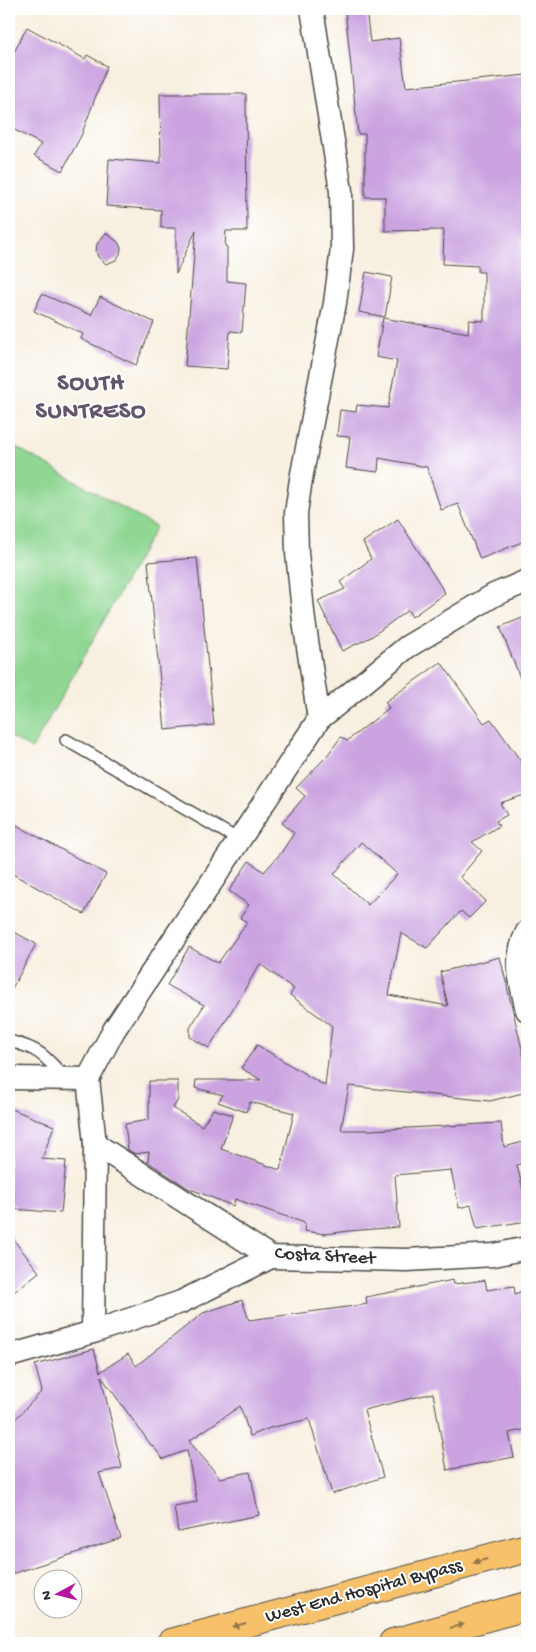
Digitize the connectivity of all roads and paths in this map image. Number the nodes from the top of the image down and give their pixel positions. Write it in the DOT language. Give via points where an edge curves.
graph roads {
  1 [pos="312,9"];
  2 [pos="527,581"];
  3 [pos="319,719"];
  4 [pos="66,740"];
  5 [pos="239,840"];
  6 [pos="527,932"];
  7 [pos="527,1010"];
  8 [pos="9,1041"];
  9 [pos="9,1078"];
  10 [pos="65,1079"];
  11 [pos="88,1079"];
  12 [pos="95,1144"];
  13 [pos="527,1248"];
  14 [pos="271,1257"];
  15 [pos="93,1332"];
  16 [pos="9,1356"];
  17 [pos="527,1548"];
  18 [pos="527,1606"];
  19 [pos="171,1643"];
  20 [pos="393,1643"];
  1 -- 3 [label="street" via="341,191 342,249 296,513 304,621"];
  2 -- 3 [label="street" via="494,595 407,647"];
  3 -- 5 [label="street"];
  4 -- 5 [label="lane"];
  5 -- 11 [label="street" via="114,1030"];
  6 -- 7 [label="street" via="520,946 518,972"];
  8 -- 10 [label="lane" via="44,1055"];
  9 -- 10 [label="street"];
  10 -- 11 [label="street"];
  11 -- 12 [label="street"];
  12 -- 14 [label="street, Costa Street"];
  12 -- 15 [label="street"];
  13 -- 14 [label="street, Costa Street" via="494,1255 407,1260"];
  14 -- 15 [label="street" via="181,1302"];
  15 -- 16 [label="street"];
  17 -- 19 [label="highway, West End Hospital Bypass, one-way"];
  20 -- 18 [label="highway, one-way"];
}
